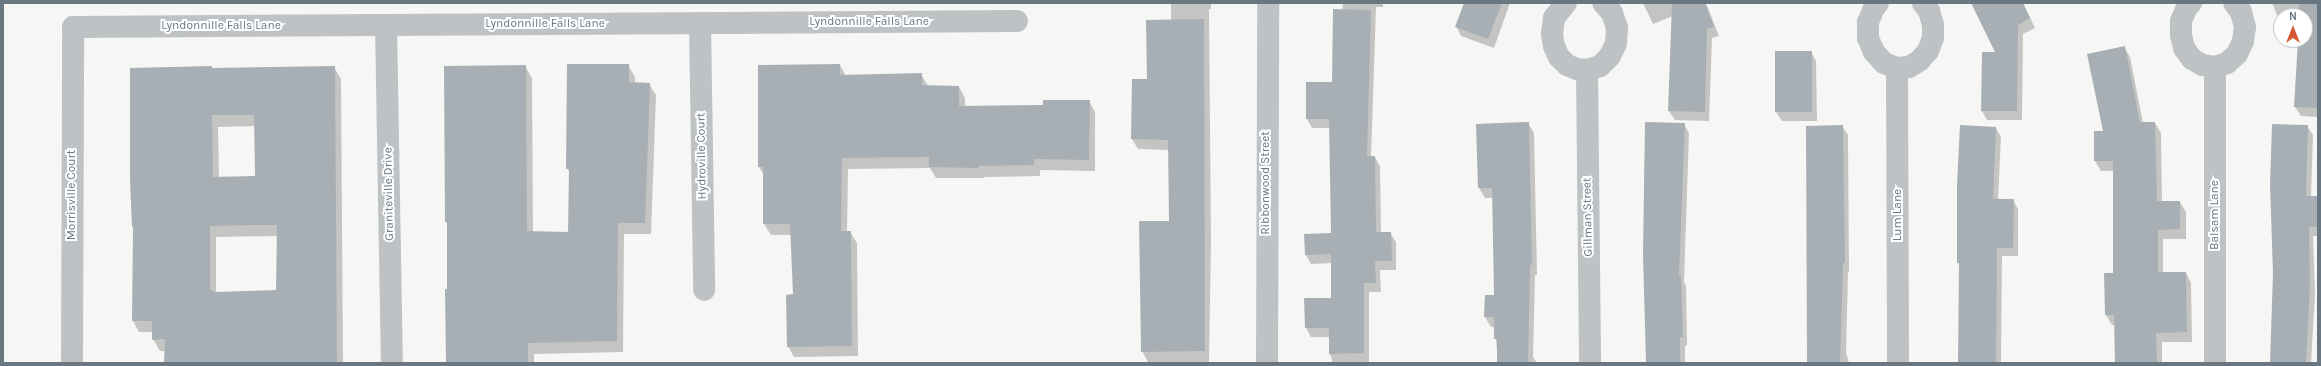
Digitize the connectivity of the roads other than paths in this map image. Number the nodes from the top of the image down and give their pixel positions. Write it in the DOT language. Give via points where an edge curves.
graph roads {
  1 [pos="1268,3"];
  2 [pos="1566,3"];
  3 [pos="1603,3"];
  4 [pos="1878,3"];
  5 [pos="1923,3"];
  6 [pos="2191,3"];
  7 [pos="2234,3"];
  8 [pos="1017,21"];
  9 [pos="700,23"];
  10 [pos="386,25"];
  11 [pos="73,27"];
  12 [pos="2215,67"];
  13 [pos="1897,68"];
  14 [pos="1587,70"];
  15 [pos="704,290"];
  16 [pos="72,363"];
  17 [pos="392,363"];
  18 [pos="1267,363"];
  19 [pos="1590,363"];
  20 [pos="1898,363"];
  21 [pos="2215,363"];
  1 -- 18 [label="street, Ribbonwood Street"];
  2 -- 14 [label="street" via="1554,18 1554,46 1559,57 1567,65 1577,70"];
  3 -- 14 [label="street" via="1612,13 1617,28 1616,43 1610,56 1600,66"];
  4 -- 13 [label="street" via="1868,22 1868,38 1874,52 1884,63"];
  5 -- 13 [label="street" via="1929,11 1933,25 1933,38 1928,51 1920,61 1909,67"];
  6 -- 12 [label="street" via="2181,21 2180,35 2184,48 2192,58 2203,65"];
  7 -- 12 [label="street" via="2241,12 2245,27 2243,41 2237,54 2227,63"];
  8 -- 9 [label="street, Lyndonnille Falls Lane"];
  9 -- 10 [label="street, Lyndonnille Falls Lane"];
  9 -- 15 [label="street, Hydroville Court"];
  10 -- 11 [label="street, Lyndonnille Falls Lane"];
  10 -- 17 [label="street, Graniteville Drive"];
  11 -- 16 [label="street, Morrisville Court"];
  12 -- 21 [label="street, Balsam Lane"];
  13 -- 20 [label="street, Lum Lane"];
  14 -- 19 [label="street, Gillman Street"];
}
